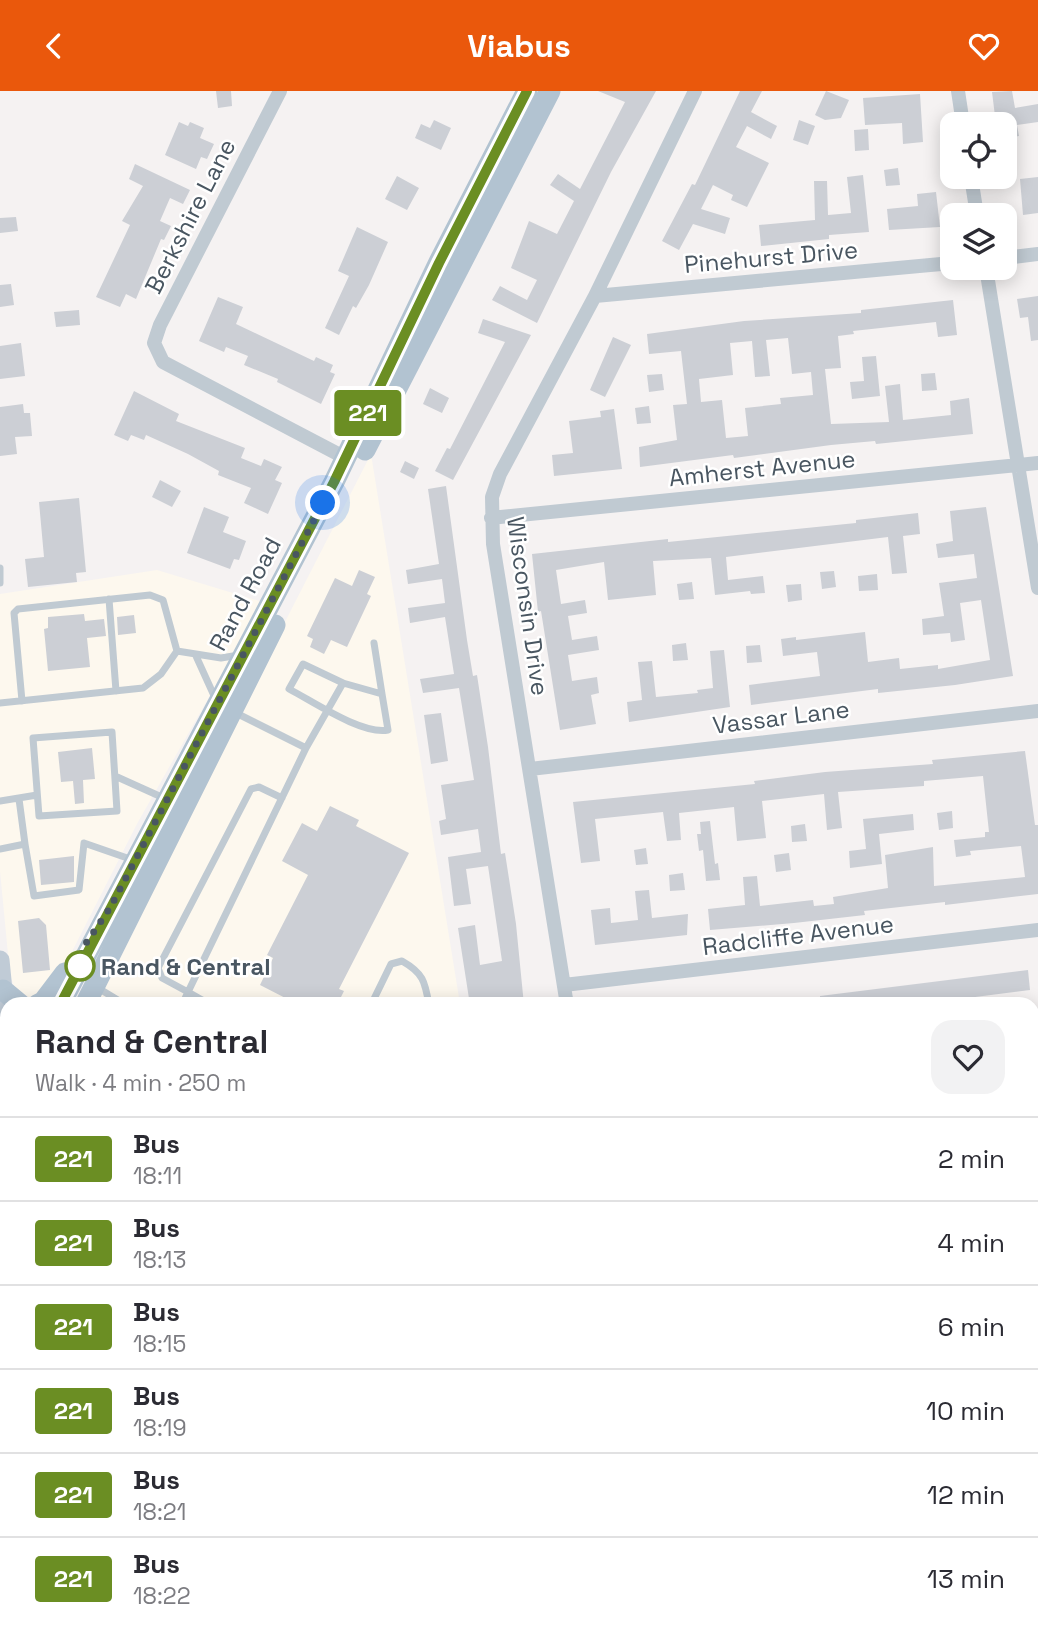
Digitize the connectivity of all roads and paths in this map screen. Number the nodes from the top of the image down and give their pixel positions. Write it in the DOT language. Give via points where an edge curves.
graph roads {
  1 [pos="280,91"];
  2 [pos="527,91"];
  3 [pos="550,91"];
  4 [pos="695,91"];
  5 [pos="958,91"];
  6 [pos="961,112"];
  7 [pos="1038,254"];
  8 [pos="1017,256"];
  9 [pos="940,264"];
  10 [pos="988,280"];
  11 [pos="595,296"];
  12 [pos="340,454"];
  13 [pos="1038,463"];
  14 [pos="1018,465"];
  15 [pos="491,518"];
  16 [pos="0,568"];
  17 [pos="0,583"];
  18 [pos="1038,588"];
  19 [pos="109,599"];
  20 [pos="374,643"];
  21 [pos="177,651"];
  22 [pos="244,654"];
  23 [pos="196,656"];
  24 [pos="343,683"];
  25 [pos="116,691"];
  26 [pos="382,694"];
  27 [pos="22,701"];
  28 [pos="0,703"];
  29 [pos="225,707"];
  30 [pos="328,709"];
  31 [pos="1038,711"];
  32 [pos="306,748"];
  33 [pos="530,769"];
  34 [pos="115,776"];
  35 [pos="37,795"];
  36 [pos="282,798"];
  37 [pos="19,799"];
  38 [pos="166,799"];
  39 [pos="0,801"];
  40 [pos="25,844"];
  41 [pos="0,849"];
  42 [pos="134,860"];
  43 [pos="110,908"];
  44 [pos="1038,930"];
  45 [pos="0,960"];
  46 [pos="564,985"];
  47 [pos="3,990"];
  48 [pos="188,992"];
  49 [pos="89,995"];
  50 [pos="4,997"];
  51 [pos="11,997"];
  52 [pos="46,997"];
  53 [pos="64,997"];
  54 [pos="186,997"];
  55 [pos="197,997"];
  56 [pos="375,997"];
  57 [pos="428,997"];
  58 [pos="566,997"];
  1 -- 12 [label="street, Berkshire Lane" via="153,343 163,362"];
  2 -- 22 [label="main road, Rand Road"];
  3 -- 29 [label="main road, Rand Road"];
  4 -- 11 [label="street, Wisconsin Drive"];
  5 -- 6 [label="street"];
  7 -- 8 [label="street"];
  9 -- 11 [label="street, Pinehurst Drive"];
  10 -- 14 [label="street"];
  11 -- 15 [label="street, Wisconsin Drive" via="500,474"];
  13 -- 14 [label="street, Amherst Avenue"];
  14 -- 15 [label="street, Amherst Avenue"];
  14 -- 18 [label="street"];
  15 -- 33 [label="street, Wisconsin Drive"];
  16 -- 17 [label="lane"];
  19 -- 21 [label="lane" via="150,595 163,600"];
  19 -- 25 [label="lane"];
  19 -- 27 [label="lane" via="14,613"];
  20 -- 26 [label="lane"];
  21 -- 23 [label="lane"];
  21 -- 25 [label="lane" via="153,683"];
  22 -- 23 [label="lane"];
  22 -- 29 [label="main road, Rand Road"];
  23 -- 29 [label="lane"];
  24 -- 26 [label="lane"];
  24 -- 30 [label="lane"];
  24 -- 30 [label="lane" via="303,664 289,688"];
  25 -- 27 [label="lane"];
  26 -- 30 [label="lane" via="388,730 374,733"];
  27 -- 28 [label="lane"];
  29 -- 32 [label="lane"];
  29 -- 38 [label="main road, Rand Road"];
  29 -- 49 [label="main road, Rand Road"];
  30 -- 32 [label="lane"];
  31 -- 33 [label="street, Vassar Lane"];
  32 -- 36 [label="lane"];
  33 -- 46 [label="street, Wisconsin Drive"];
  34 -- 35 [label="lane" via="117,811 39,816"];
  34 -- 35 [label="lane" via="112,732 33,738"];
  34 -- 38 [label="lane"];
  35 -- 37 [label="lane"];
  36 -- 48 [label="lane"];
  36 -- 48 [label="lane" via="259,787 251,789 158,968 162,978"];
  37 -- 39 [label="lane"];
  37 -- 40 [label="lane"];
  38 -- 42 [label="main road, Rand Road"];
  40 -- 41 [label="lane"];
  40 -- 42 [label="lane" via="34,896 79,890 84,843"];
  42 -- 43 [label="main road, Rand Road"];
  43 -- 52 [label="main road"];
  43 -- 53 [label="main road, Rand Road"];
  44 -- 46 [label="street, Radcliffe Avenue"];
  45 -- 47 [label="main road"];
  46 -- 58 [label="street, Wisconsin Drive"];
  47 -- 50 [label="main road"];
  47 -- 51 [label="main road"];
  48 -- 54 [label="lane"];
  48 -- 55 [label="lane"];
  56 -- 57 [label="lane" via="391,964 402,961 420,971"];
}
